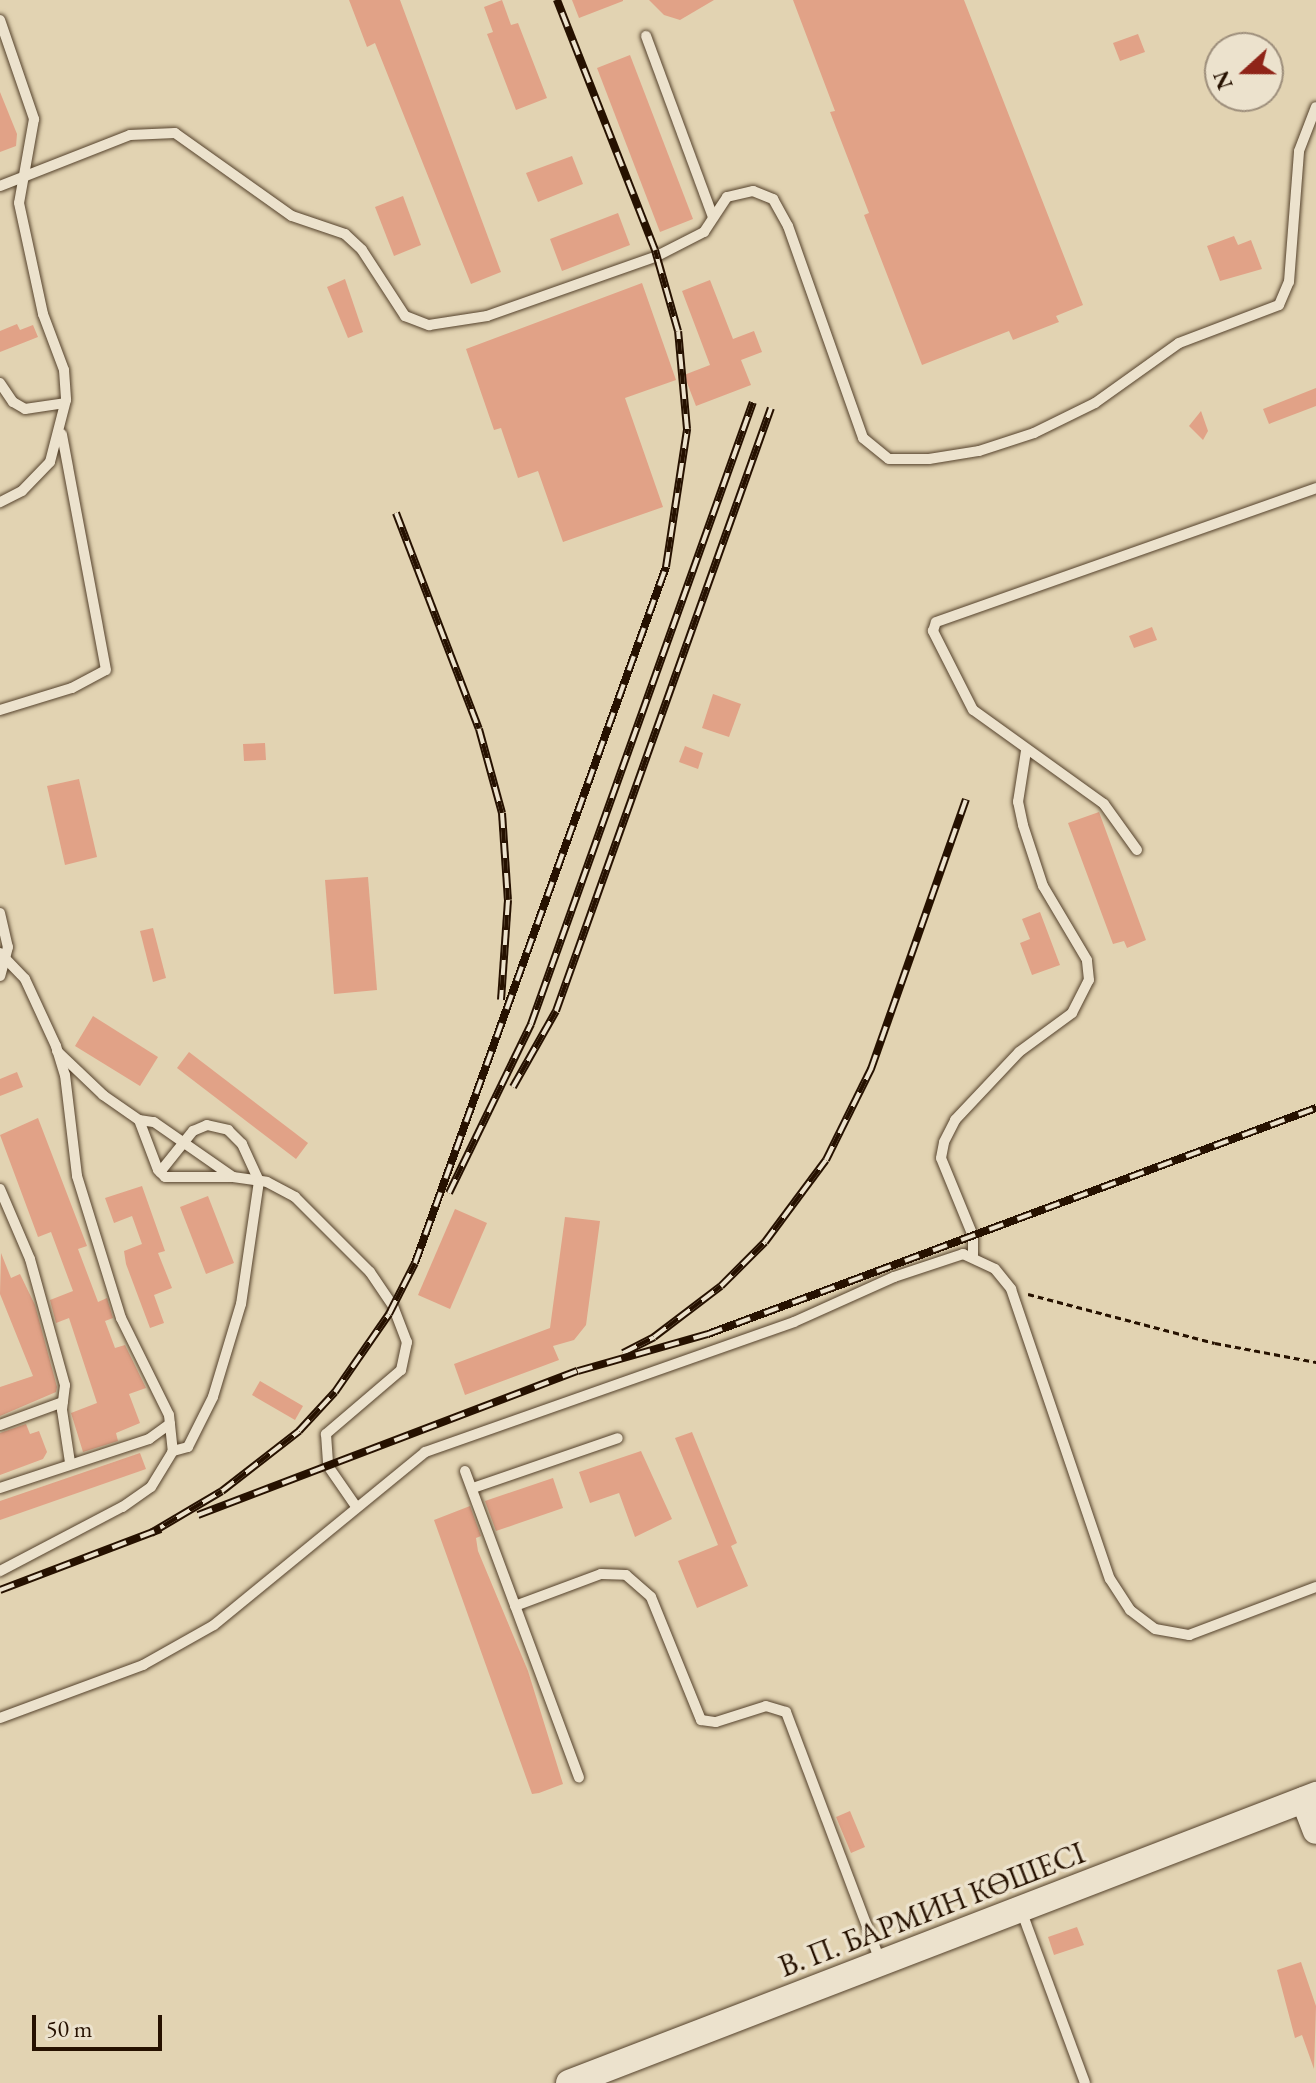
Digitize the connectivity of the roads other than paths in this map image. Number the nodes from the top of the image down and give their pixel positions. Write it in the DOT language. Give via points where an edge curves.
graph roads {
  1 [pos="0,20"];
  2 [pos="646,36"];
  3 [pos="1316,107"];
  4 [pos="24,177"];
  5 [pos="0,186"];
  6 [pos="713,217"];
  7 [pos="0,383"];
  8 [pos="65,403"];
  9 [pos="60,426"];
  10 [pos="1316,488"];
  11 [pos="0,502"];
  12 [pos="0,710"];
  13 [pos="1026,751"];
  14 [pos="1137,850"];
  15 [pos="0,913"];
  16 [pos="2,955"];
  17 [pos="0,976"];
  18 [pos="57,1051"];
  19 [pos="139,1120"];
  20 [pos="184,1141"];
  21 [pos="160,1172"];
  22 [pos="233,1177"];
  23 [pos="259,1181"];
  24 [pos="0,1189"];
  25 [pos="973,1257"];
  26 [pos="63,1402"];
  27 [pos="170,1424"];
  28 [pos="0,1425"];
  29 [pos="618,1438"];
  30 [pos="173,1451"];
  31 [pos="70,1462"];
  32 [pos="465,1471"];
  33 [pos="0,1488"];
  34 [pos="473,1488"];
  35 [pos="355,1505"];
  36 [pos="0,1571"];
  37 [pos="1316,1587"];
  38 [pos="515,1606"];
  39 [pos="0,1718"];
  40 [pos="579,1778"];
  41 [pos="1310,1797"];
  42 [pos="1316,1831"];
  43 [pos="1021,1910"];
  44 [pos="881,1964"];
  45 [pos="569,2083"];
  46 [pos="1085,2083"];
  1 -- 4 [label="lane" via="34,119"];
  2 -- 6 [label="lane"];
  3 -- 6 [label="lane" via="1299,151 1289,282 1279,305 1179,343 1095,403 979,451 903,460 879,456 852,415 809,281 777,204 766,195 739,190"];
  4 -- 5 [label="lane"];
  4 -- 6 [label="lane" via="130,135 175,133 292,216 345,234 362,250 405,316 429,325 487,316 657,256 704,232"];
  4 -- 8 [label="lane" via="19,203 22,233 43,314 58,346"];
  7 -- 8 [label="lane" via="25,409"];
  8 -- 9 [label="lane"];
  9 -- 11 [label="lane" via="50,462 22,491"];
  9 -- 12 [label="lane" via="106,670 72,688"];
  10 -- 13 [label="lane" via="936,622 933,631 973,710"];
  13 -- 14 [label="lane" via="1104,804"];
  13 -- 25 [label="lane" via="1018,802 1023,825 1043,886 1087,960 1089,980 1072,1013 1009,1062 955,1120 944,1142 941,1158 973,1236"];
  15 -- 16 [label="lane" via="8,947"];
  16 -- 17 [label="lane"];
  16 -- 18 [label="lane" via="40,1006"];
  18 -- 19 [label="lane" via="103,1095"];
  18 -- 27 [label="lane" via="77,1176 98,1250 121,1318"];
  19 -- 20 [label="lane" via="154,1122"];
  19 -- 21 [label="lane"];
  20 -- 21 [label="lane"];
  20 -- 22 [label="lane"];
  20 -- 23 [label="lane" via="207,1125 228,1130 242,1144"];
  21 -- 22 [label="lane" via="194,1179"];
  22 -- 23 [label="lane"];
  23 -- 30 [label="lane" via="241,1304 213,1397 188,1447"];
  23 -- 35 [label="lane" via="295,1197 370,1272 393,1306 407,1342 401,1370 326,1434 328,1466"];
  24 -- 26 [label="lane" via="30,1259 65,1385"];
  25 -- 35 [label="lane" via="944,1258 794,1322 443,1444"];
  25 -- 37 [label="lane" via="995,1269 1011,1289 1110,1579 1130,1610 1155,1629 1189,1635"];
  26 -- 28 [label="lane"];
  26 -- 31 [label="lane"];
  27 -- 30 [label="lane"];
  27 -- 31 [label="lane" via="149,1439"];
  29 -- 34 [label="lane"];
  30 -- 36 [label="lane" via="151,1487"];
  31 -- 33 [label="lane"];
  32 -- 34 [label="lane"];
  34 -- 38 [label="lane"];
  35 -- 39 [label="lane" via="214,1625 143,1665"];
  38 -- 40 [label="lane"];
  38 -- 44 [label="lane" via="601,1574 626,1575 651,1597 701,1720 716,1722 766,1706 786,1712"];
  41 -- 42 [label="street"];
  41 -- 43 [label="street, В. П. БАРМИН КӨШЕСІ"];
  43 -- 44 [label="street, В. П. БАРМИН КӨШЕСІ"];
  43 -- 46 [label="lane"];
  44 -- 45 [label="street, В. П. БАРМИН КӨШЕСІ"];
}
